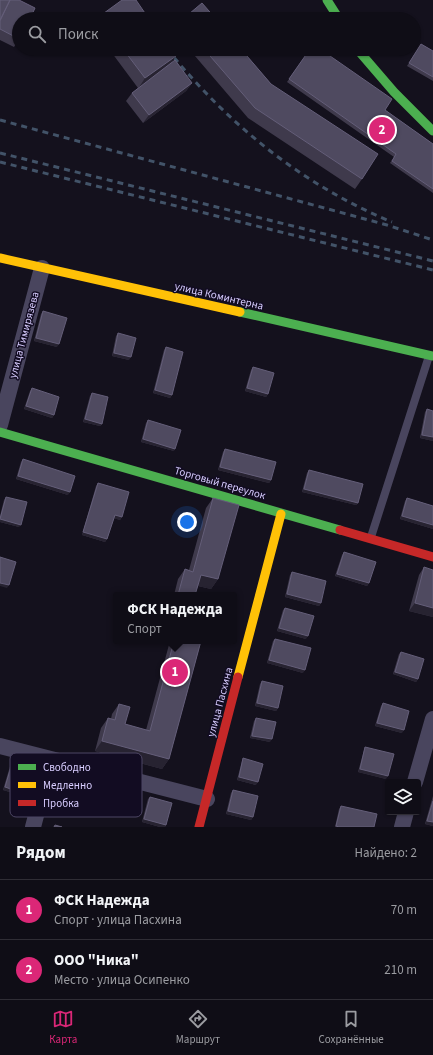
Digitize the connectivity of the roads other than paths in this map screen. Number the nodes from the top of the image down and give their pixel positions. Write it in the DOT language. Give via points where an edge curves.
graph roads {
  1 [pos="327,0"];
  2 [pos="335,12"];
  3 [pos="363,56"];
  4 [pos="433,131"];
  5 [pos="0,258"];
  6 [pos="42,268"];
  7 [pos="431,356"];
  8 [pos="0,425"];
  9 [pos="0,432"];
  10 [pos="281,514"];
  11 [pos="370,540"];
  12 [pos="433,557"];
  13 [pos="433,719"];
  14 [pos="0,746"];
  15 [pos="27,753"];
  16 [pos="416,779"];
  17 [pos="142,782"];
  18 [pos="207,799"];
  19 [pos="405,815"];
  20 [pos="36,817"];
  21 [pos="33,827"];
  22 [pos="199,827"];
  23 [pos="402,827"];
  1 -- 2 [label="street"];
  3 -- 4 [label="street" via="414,115"];
  5 -- 6 [label="street, улица Коминтерна"];
  6 -- 7 [label="street, улица Коминтерна"];
  6 -- 8 [label="street, улица Тимирязева"];
  7 -- 11 [label="lane"];
  9 -- 10 [label="street, Торговый переулок"];
  10 -- 11 [label="street, Торговый переулок"];
  10 -- 18 [label="street, улица Пасхина"];
  11 -- 12 [label="street, Торговый переулок"];
  13 -- 16 [label="street"];
  14 -- 15 [label="street"];
  17 -- 18 [label="street"];
  18 -- 22 [label="street, улица Пасхина"];
  19 -- 23 [label="street"];
  20 -- 21 [label="street"];
}
